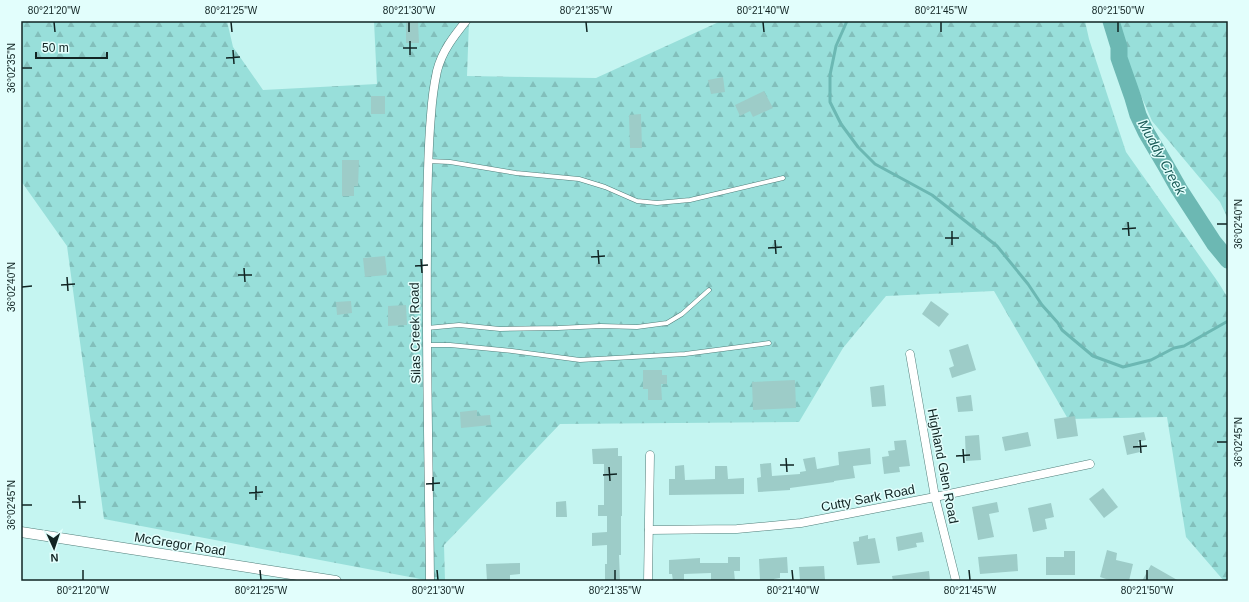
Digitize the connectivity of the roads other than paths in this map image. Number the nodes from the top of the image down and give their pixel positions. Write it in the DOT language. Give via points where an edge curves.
graph roads {
  1 [pos="466,21"];
  2 [pos="428,161"];
  3 [pos="782,178"];
  4 [pos="709,290"];
  5 [pos="427,328"];
  6 [pos="769,343"];
  7 [pos="428,345"];
  8 [pos="910,354"];
  9 [pos="650,455"];
  10 [pos="1090,464"];
  11 [pos="935,497"];
  12 [pos="649,530"];
  13 [pos="21,532"];
  14 [pos="336,581"];
  15 [pos="430,581"];
  16 [pos="648,581"];
  17 [pos="956,581"];
  1 -- 2 [label="street, Silas Creek Road" via="450,42 438,69 434,86"];
  2 -- 3 [label="lane" via="579,179 637,200 657,203 690,200"];
  2 -- 5 [label="street, Silas Creek Road"];
  4 -- 5 [label="lane" via="682,314 666,323 637,327 500,329 459,325"];
  5 -- 7 [label="street, Silas Creek Road"];
  6 -- 7 [label="lane" via="685,354 580,360 512,351"];
  7 -- 15 [label="street, Silas Creek Road"];
  8 -- 11 [label="street, Highland Glen Road"];
  9 -- 12 [label="street"];
  10 -- 11 [label="street, Cutty Sark Road"];
  11 -- 12 [label="street, Cutty Sark Road" via="801,523 737,528"];
  11 -- 17 [label="street, Highland Glen Road"];
  12 -- 16 [label="street"];
  13 -- 14 [label="street, McGregor Road"];
}
